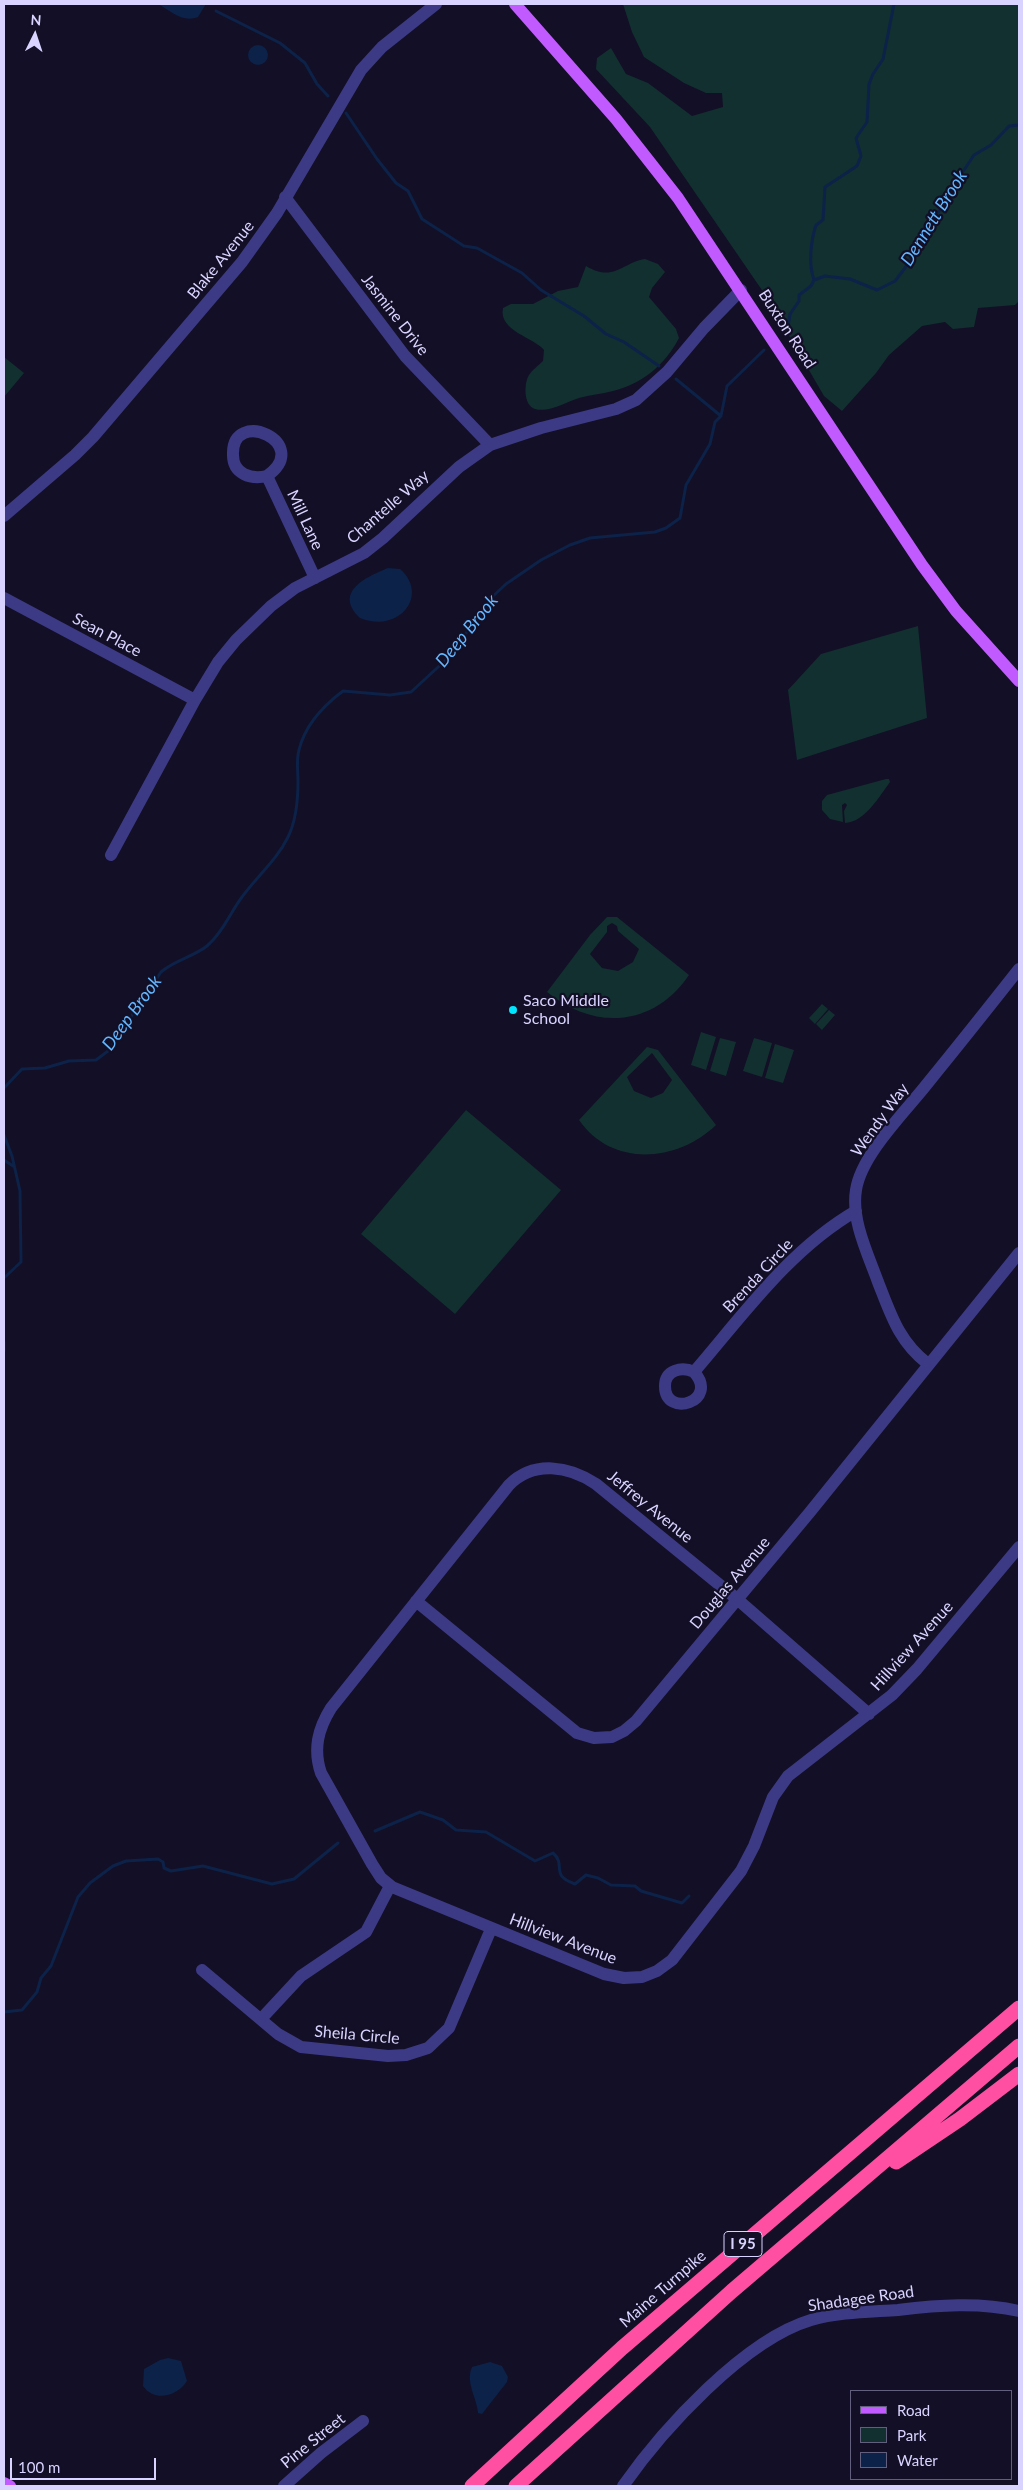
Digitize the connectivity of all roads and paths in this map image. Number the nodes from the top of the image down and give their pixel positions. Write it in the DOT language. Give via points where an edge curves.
graph roads {
  1 [pos="436,4"];
  2 [pos="515,4"];
  3 [pos="286,197"];
  4 [pos="741,290"];
  5 [pos="490,445"];
  6 [pos="267,476"];
  7 [pos="4,516"];
  8 [pos="315,578"];
  9 [pos="4,598"];
  10 [pos="1019,681"];
  11 [pos="195,700"];
  12 [pos="112,855"];
  13 [pos="1019,968"];
  14 [pos="856,1211"];
  15 [pos="1019,1253"];
  16 [pos="928,1364"];
  17 [pos="694,1372"];
  18 [pos="1019,1547"];
  19 [pos="737,1599"];
  20 [pos="416,1601"];
  21 [pos="869,1714"];
  22 [pos="390,1886"];
  23 [pos="491,1929"];
  24 [pos="202,1970"];
  25 [pos="1019,1999"];
  26 [pos="1019,2008"];
  27 [pos="262,2018"];
  28 [pos="1019,2046"];
  29 [pos="966,2053"];
  30 [pos="1019,2074"];
  31 [pos="835,2204"];
  32 [pos="1019,2311"];
  33 [pos="363,2421"];
  34 [pos="4,2483"];
  35 [pos="10,2486"];
  36 [pos="284,2486"];
  37 [pos="472,2486"];
  38 [pos="516,2486"];
  39 [pos="623,2486"];
  1 -- 3 [label="street, Blake Avenue" via="366,64"];
  2 -- 4 [label="main road, Buxton Road" via="649,159"];
  3 -- 5 [label="street, Jasmine Drive" via="405,356"];
  3 -- 7 [label="street, Blake Avenue" via="242,262 115,412 75,455"];
  4 -- 5 [label="street, Chantelle Way" via="659,381 636,400 616,409"];
  4 -- 10 [label="main road, Buxton Road" via="922,565 956,611"];
  5 -- 8 [label="street, Chantelle Way" via="459,467 383,538"];
  6 -- 8 [label="street, Mill Lane"];
  8 -- 11 [label="street, Chantelle Way" via="283,596 246,630 218,662"];
  9 -- 11 [label="street, Sean Place"];
  11 -- 12 [label="street, Chantelle Way"];
  13 -- 14 [label="street, Wendy Way" via="874,1152 858,1183"];
  14 -- 16 [label="street, Wendy Way" via="869,1257 898,1330 908,1347"];
  14 -- 17 [label="street, Brenda Circle" via="830,1227 790,1262"];
  15 -- 16 [label="street, Douglas Avenue"];
  16 -- 19 [label="street, Douglas Avenue"];
  18 -- 21 [label="street, Hillview Avenue" via="917,1669"];
  19 -- 20 [label="street, Jeffrey Avenue" via="596,1484 572,1471 549,1468 526,1472 508,1484"];
  19 -- 20 [label="street, Douglas Avenue" via="636,1720 619,1734 601,1738 572,1730"];
  19 -- 21 [label="street, Jeffrey Avenue"];
  20 -- 22 [label="street, Hillview Avenue" via="331,1708 317,1741 321,1773 377,1872"];
  21 -- 23 [label="street, Hillview Avenue" via="788,1776 773,1798 741,1871 685,1946 657,1972 642,1977 615,1977"];
  22 -- 23 [label="street, Hillview Avenue"];
  22 -- 27 [label="street" via="366,1932 307,1972"];
  23 -- 27 [label="street, Sheila Circle" via="449,2028 437,2042 416,2053 388,2056 301,2046 285,2039"];
  24 -- 27 [label="street, Sheila Circle"];
  25 -- 29 [label="highway"];
  26 -- 29 [label="highway, Maine Turnpike / I 95"];
  28 -- 31 [label="highway, I 95"];
  29 -- 37 [label="highway, Maine Turnpike / I 95" via="622,2348"];
  30 -- 31 [label="highway" via="960,2119"];
  31 -- 38 [label="highway, I 95" via="657,2357"];
  32 -- 39 [label="street, Shadagee Road" via="984,2306 923,2307 823,2318 789,2328 756,2348 696,2402 656,2442"];
  33 -- 36 [label="street, Pine Street"];
  34 -- 35 [label="main road"];
}
